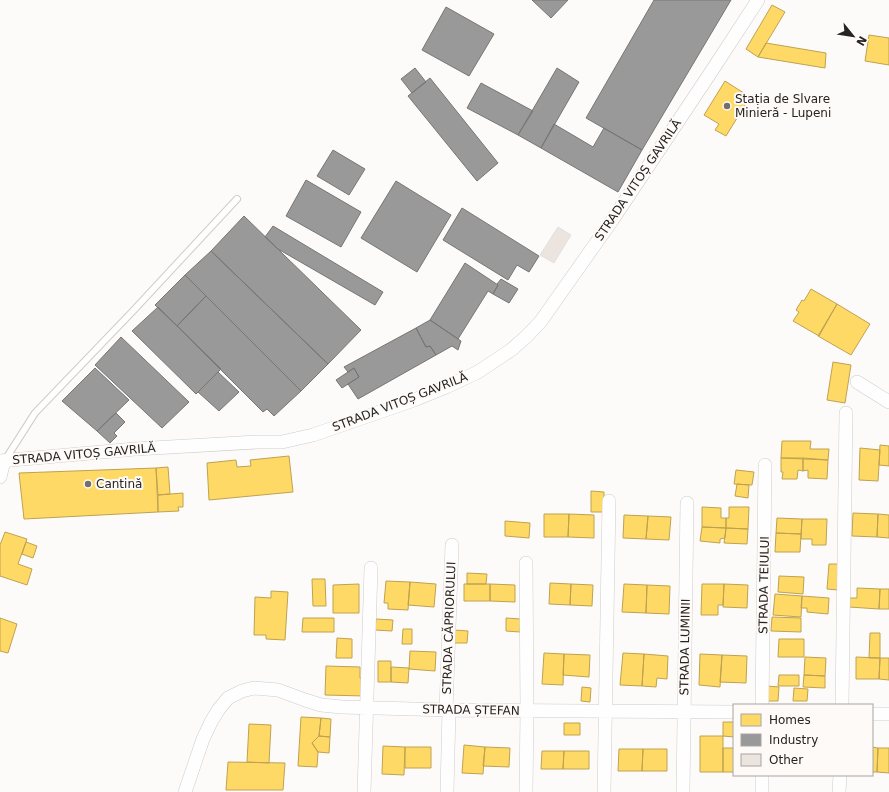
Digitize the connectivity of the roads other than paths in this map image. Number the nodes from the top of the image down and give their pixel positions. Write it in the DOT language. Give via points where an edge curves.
graph roads {
  1 [pos="758,0"];
  2 [pos="236,199"];
  3 [pos="857,382"];
  4 [pos="889,402"];
  5 [pos="846,413"];
  6 [pos="2,461"];
  7 [pos="765,465"];
  8 [pos="0,477"];
  9 [pos="609,501"];
  10 [pos="688,503"];
  11 [pos="452,545"];
  12 [pos="526,563"];
  13 [pos="371,568"];
  14 [pos="762,704"];
  15 [pos="842,704"];
  16 [pos="367,708"];
  17 [pos="448,710"];
  18 [pos="527,711"];
  19 [pos="605,712"];
  20 [pos="684,712"];
  21 [pos="733,712"];
  22 [pos="873,714"];
  23 [pos="889,714"];
  24 [pos="762,776"];
  25 [pos="840,776"];
  26 [pos="185,792"];
  27 [pos="364,792"];
  28 [pos="448,792"];
  29 [pos="526,792"];
  30 [pos="604,792"];
  31 [pos="683,792"];
  32 [pos="762,792"];
  33 [pos="839,792"];
  1 -- 6 [label="street, STRADA VITOȘ GAVRILĂ" via="613,219 541,321 511,350 478,372 414,400 313,435 282,442 135,449"];
  2 -- 6 [label="lane" via="36,413"];
  3 -- 4 [label="street"];
  5 -- 15 [label="street"];
  6 -- 8 [label="street"];
  7 -- 14 [label="street, STRADA TEIULUI"];
  9 -- 19 [label="street"];
  10 -- 20 [label="street, STRADA LUMINII"];
  11 -- 17 [label="street, STRADA CĂPRIORULUI"];
  12 -- 18 [label="street"];
  13 -- 16 [label="street"];
  16 -- 17 [label="street, STRADA ȘTEFAN"];
  16 -- 26 [label="street, STRADA ȘTEFAN" via="321,705 278,690 254,688 242,691 228,698 218,709 203,739"];
  16 -- 27 [label="street"];
  17 -- 18 [label="street, STRADA ȘTEFAN"];
  17 -- 28 [label="street, STRADA CĂPRIORULUI"];
  18 -- 19 [label="street, STRADA ȘTEFAN"];
  18 -- 29 [label="street"];
  19 -- 20 [label="street, STRADA ȘTEFAN"];
  19 -- 30 [label="street"];
  20 -- 21 [label="street, STRADA ȘTEFAN"];
  20 -- 31 [label="street, STRADA LUMINII"];
  22 -- 23 [label="street"];
  24 -- 32 [label="street"];
  25 -- 33 [label="street"];
}
